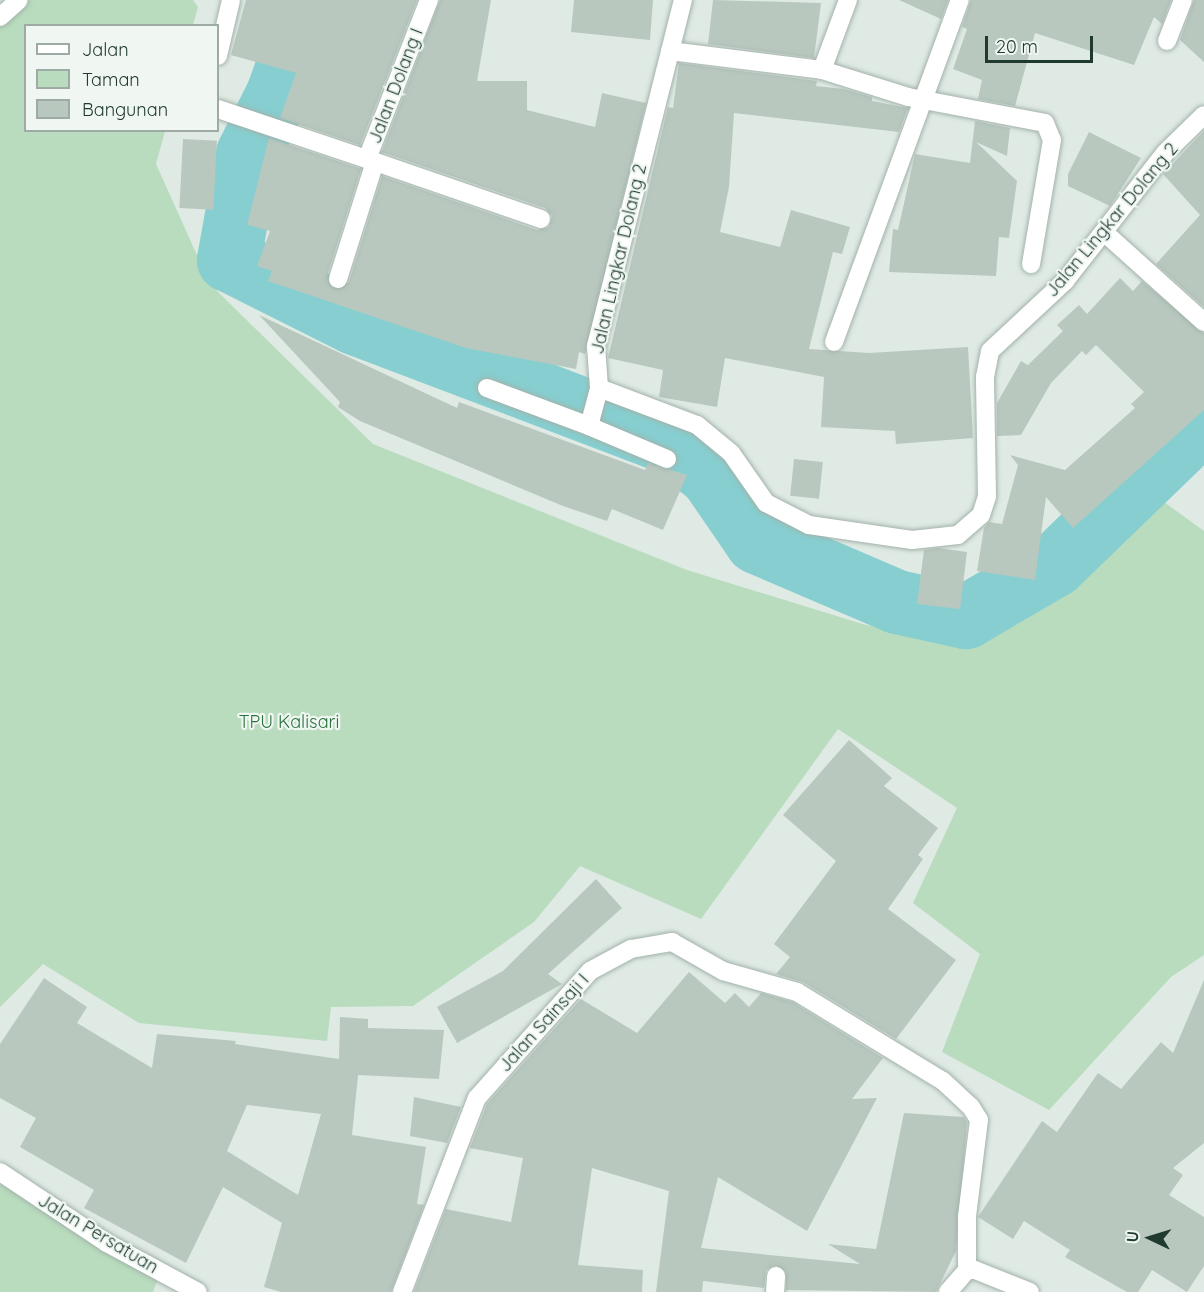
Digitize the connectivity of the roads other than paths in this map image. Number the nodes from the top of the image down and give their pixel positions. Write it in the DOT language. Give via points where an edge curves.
graph roads {
  1 [pos="19,0"];
  2 [pos="231,0"];
  3 [pos="429,0"];
  4 [pos="683,0"];
  5 [pos="848,0"];
  6 [pos="960,0"];
  7 [pos="1183,0"];
  8 [pos="0,17"];
  9 [pos="1167,41"];
  10 [pos="670,51"];
  11 [pos="219,52"];
  12 [pos="822,70"];
  13 [pos="927,100"];
  14 [pos="219,110"];
  15 [pos="1204,115"];
  16 [pos="371,161"];
  17 [pos="541,219"];
  18 [pos="1105,233"];
  19 [pos="1031,264"];
  20 [pos="338,279"];
  21 [pos="1204,322"];
  22 [pos="834,342"];
  23 [pos="487,388"];
  24 [pos="598,393"];
  25 [pos="590,424"];
  26 [pos="667,459"];
  27 [pos="0,1172"];
  28 [pos="967,1270"];
  29 [pos="198,1292"];
  30 [pos="402,1292"];
  31 [pos="948,1292"];
  32 [pos="1030,1292"];
  1 -- 8 [label="street"];
  2 -- 11 [label="street"];
  3 -- 16 [label="street, Jalan Dolang I"];
  4 -- 10 [label="street, Jalan Lingkar Dolang 2"];
  5 -- 12 [label="street"];
  6 -- 13 [label="street"];
  7 -- 9 [label="street"];
  10 -- 12 [label="street"];
  10 -- 24 [label="street, Jalan Lingkar Dolang 2" via="596,346"];
  12 -- 13 [label="street"];
  13 -- 19 [label="street" via="1045,123 1052,140"];
  13 -- 22 [label="street"];
  14 -- 16 [label="street, Jalan Dolang I"];
  15 -- 18 [label="street, Jalan Lingkar Dolang 2" via="1165,153"];
  16 -- 17 [label="street"];
  16 -- 20 [label="street"];
  18 -- 21 [label="street"];
  18 -- 24 [label="street, Jalan Lingkar Dolang 2" via="1065,281 990,351 986,377 987,496 981,515 958,535 912,540 809,525 766,502 732,453 697,425"];
  23 -- 25 [label="street"];
  24 -- 25 [label="street"];
  25 -- 26 [label="street"];
  27 -- 29 [label="street, Jalan Persatuan" via="106,1243"];
  28 -- 30 [label="street, Jalan Sainsaji I" via="967,1217 979,1120 971,1107 943,1081 797,992 723,971 672,942 631,949 590,971 477,1098"];
  28 -- 31 [label="street"];
  28 -- 32 [label="street" via="989,1274"];
}
